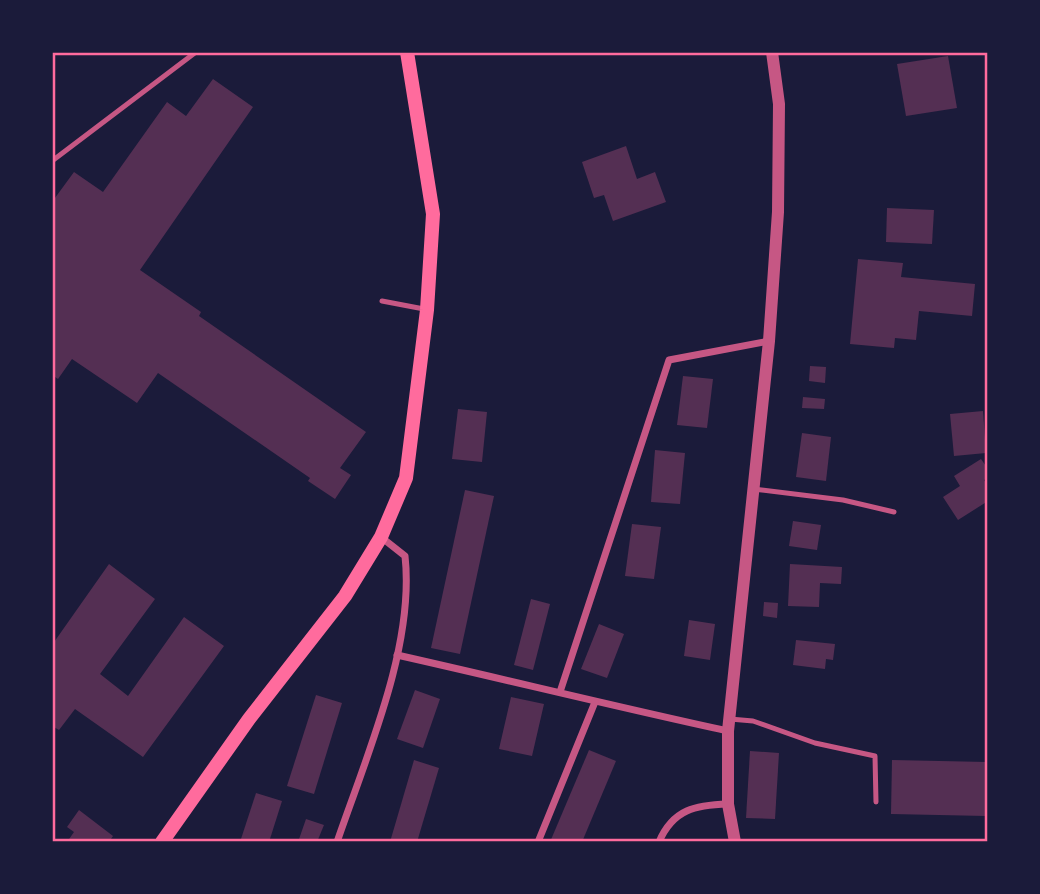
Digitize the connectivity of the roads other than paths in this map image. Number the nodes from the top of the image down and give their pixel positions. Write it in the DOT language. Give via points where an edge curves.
graph roads {
  1 [pos="196,52"];
  2 [pos="407,52"];
  3 [pos="772,52"];
  4 [pos="52,161"];
  5 [pos="382,301"];
  6 [pos="427,310"];
  7 [pos="769,341"];
  8 [pos="753,489"];
  9 [pos="894,512"];
  10 [pos="381,537"];
  11 [pos="397,654"];
  12 [pos="560,692"];
  13 [pos="596,702"];
  14 [pos="728,725"];
  15 [pos="876,802"];
  16 [pos="728,804"];
  17 [pos="162,842"];
  18 [pos="337,842"];
  19 [pos="538,842"];
  20 [pos="659,842"];
  21 [pos="735,842"];
  1 -- 4 [label="lane"];
  2 -- 6 [label="main road" via="433,214"];
  3 -- 7 [label="street" via="779,104 779,158"];
  5 -- 6 [label="lane"];
  6 -- 10 [label="main road" via="406,478"];
  7 -- 8 [label="street"];
  7 -- 12 [label="street" via="669,360"];
  8 -- 9 [label="lane" via="843,500"];
  8 -- 14 [label="street"];
  10 -- 11 [label="street" via="405,556 407,581"];
  10 -- 17 [label="main road" via="345,596 248,719"];
  11 -- 12 [label="street"];
  11 -- 18 [label="street"];
  12 -- 13 [label="street"];
  13 -- 14 [label="street"];
  13 -- 19 [label="street"];
  14 -- 15 [label="lane" via="753,721 815,743 875,757"];
  14 -- 16 [label="street"];
  16 -- 20 [label="street" via="701,805 681,813"];
  16 -- 21 [label="street"];
}
